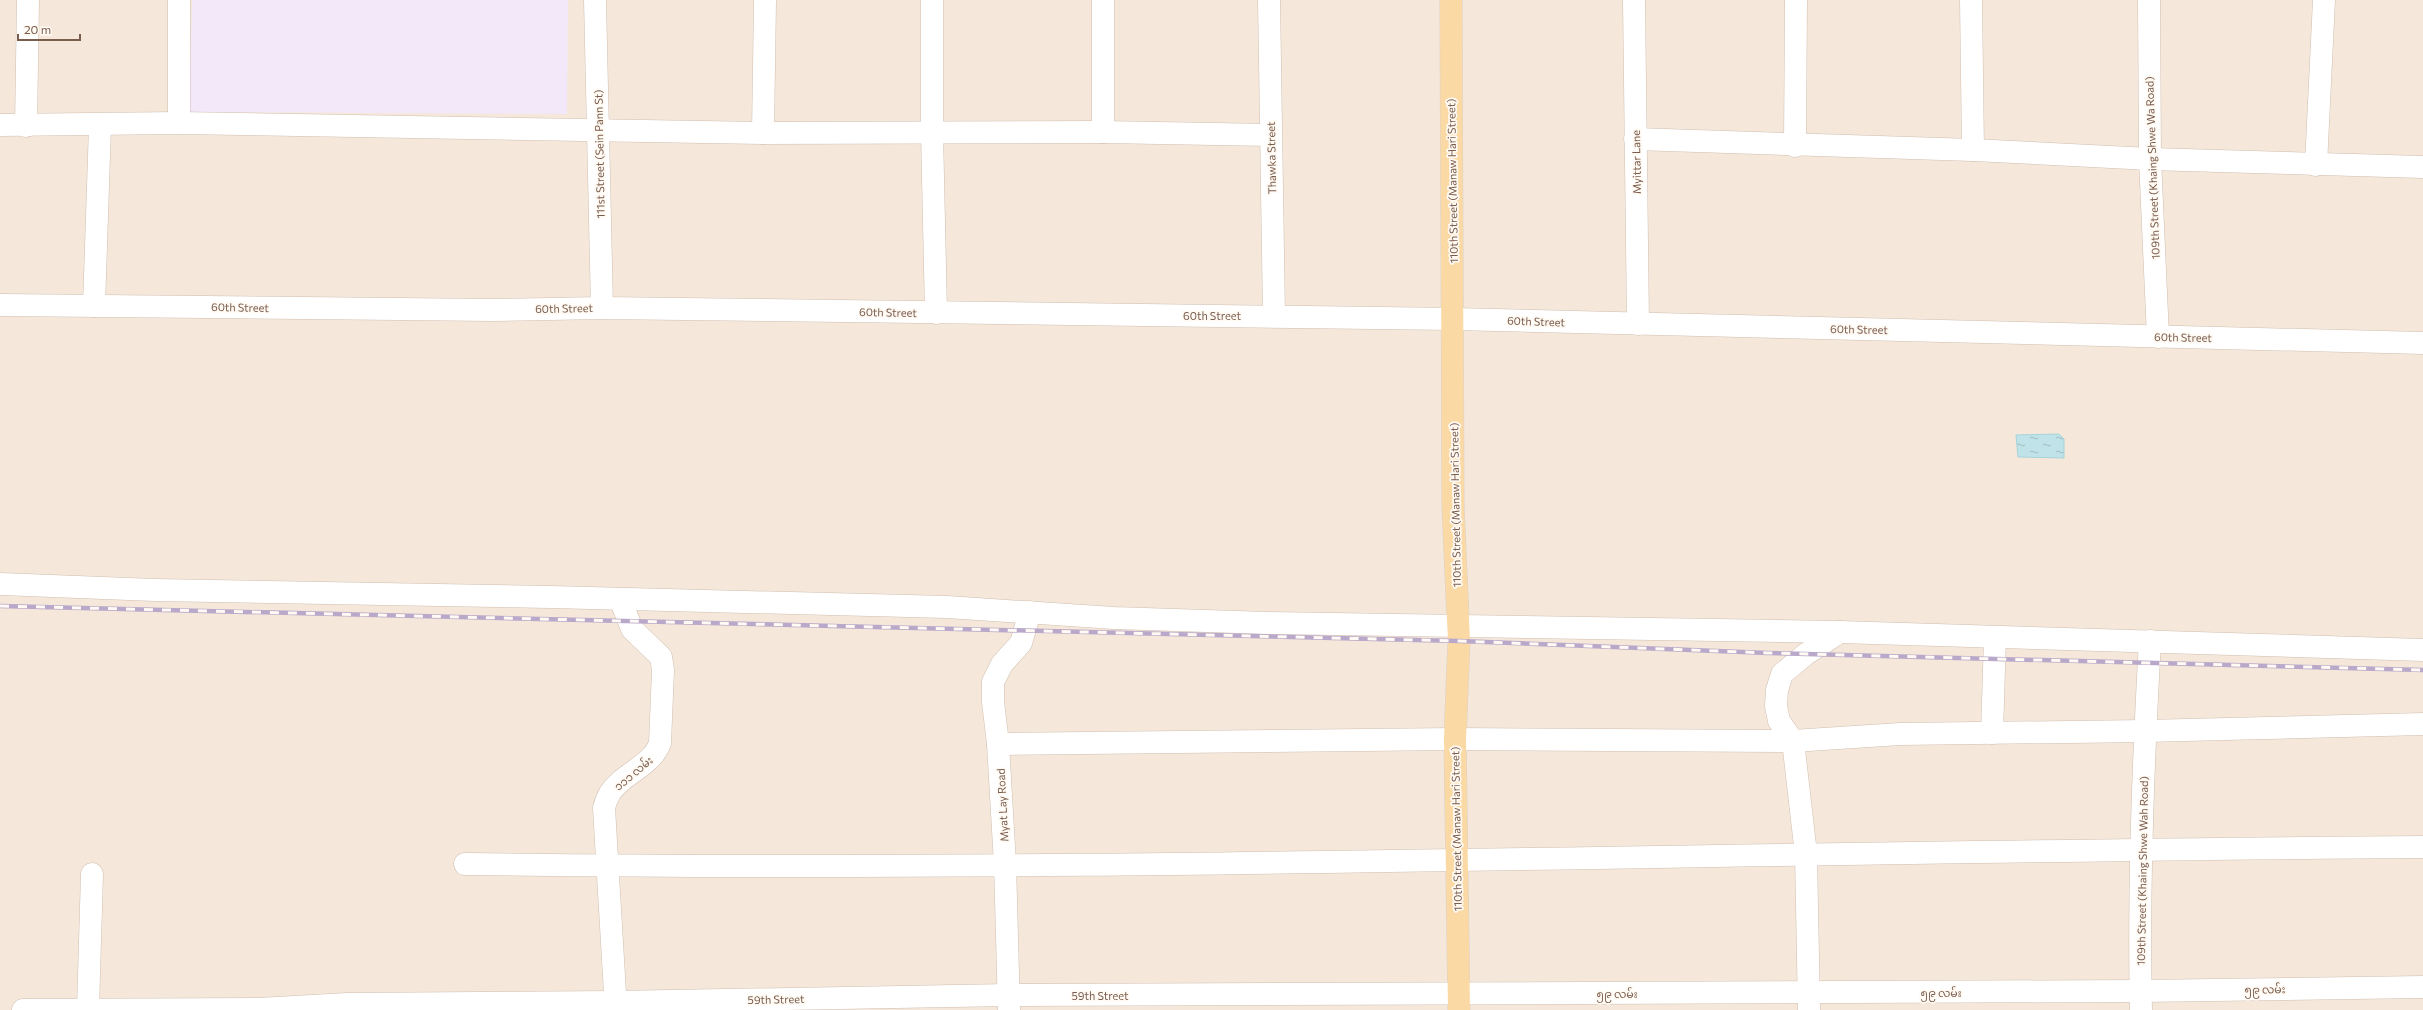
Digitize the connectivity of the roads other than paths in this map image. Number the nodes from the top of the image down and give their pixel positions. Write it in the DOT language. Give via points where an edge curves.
graph roads {
  1 [pos="28,0"];
  2 [pos="179,0"];
  3 [pos="595,0"];
  4 [pos="765,0"];
  5 [pos="932,0"];
  6 [pos="1103,0"];
  7 [pos="1269,0"];
  8 [pos="1450,0"];
  9 [pos="1634,0"];
  10 [pos="1796,0"];
  11 [pos="1971,0"];
  12 [pos="2149,0"];
  13 [pos="2324,0"];
  14 [pos="179,123"];
  15 [pos="0,125"];
  16 [pos="26,126"];
  17 [pos="100,126"];
  18 [pos="598,129"];
  19 [pos="932,132"];
  20 [pos="1103,132"];
  21 [pos="763,133"];
  22 [pos="1270,135"];
  23 [pos="1635,139"];
  24 [pos="1795,146"];
  25 [pos="1973,150"];
  26 [pos="2150,159"];
  27 [pos="2316,165"];
  28 [pos="2423,167"];
  29 [pos="0,305"];
  30 [pos="94,306"];
  31 [pos="602,308"];
  32 [pos="936,313"];
  33 [pos="1274,316"];
  34 [pos="1454,319"];
  35 [pos="1638,324"];
  36 [pos="2158,337"];
  37 [pos="2423,343"];
  38 [pos="0,584"];
  39 [pos="620,599"];
  40 [pos="1030,612"];
  41 [pos="1457,626"];
  42 [pos="1840,632"];
  43 [pos="1995,638"];
  44 [pos="2150,641"];
  45 [pos="2423,650"];
  46 [pos="2423,724"];
  47 [pos="2144,731"];
  48 [pos="1992,733"];
  49 [pos="1455,739"];
  50 [pos="1793,741"];
  51 [pos="998,744"];
  52 [pos="2423,847"];
  53 [pos="2141,849"];
  54 [pos="1806,854"];
  55 [pos="1456,862"];
  56 [pos="465,864"];
  57 [pos="1005,864"];
  58 [pos="607,866"];
  59 [pos="92,874"];
  60 [pos="2423,987"];
  61 [pos="1809,1001"];
  62 [pos="2141,1001"];
  63 [pos="1459,1002"];
  64 [pos="1009,1003"];
  65 [pos="616,1006"];
  66 [pos="347,1007"];
  67 [pos="23,1010"];
  68 [pos="79,1010"];
  69 [pos="259,1010"];
  1 -- 16 [label="street"];
  2 -- 14 [label="street"];
  3 -- 18 [label="street, 111st Street (Sein Pann St)"];
  4 -- 21 [label="street"];
  5 -- 19 [label="street"];
  6 -- 20 [label="street"];
  7 -- 22 [label="street, Thawka Street"];
  8 -- 34 [label="main road, 110th Street (Manaw Hari Street)"];
  9 -- 23 [label="street, Myittar Lane"];
  10 -- 24 [label="street"];
  11 -- 25 [label="street"];
  12 -- 26 [label="street, 109th Street (Khaing Shwe Wa Road)"];
  13 -- 27 [label="street"];
  14 -- 17 [label="street"];
  14 -- 18 [label="street"];
  15 -- 16 [label="street"];
  16 -- 17 [label="street"];
  17 -- 30 [label="street"];
  18 -- 21 [label="street"];
  18 -- 31 [label="street, 111st Street (Sein Pann St)"];
  19 -- 20 [label="street"];
  19 -- 21 [label="street"];
  19 -- 32 [label="street"];
  20 -- 22 [label="street"];
  22 -- 33 [label="street, Thawka Street"];
  23 -- 24 [label="street"];
  23 -- 35 [label="street, Myittar Lane"];
  24 -- 25 [label="street"];
  25 -- 26 [label="street"];
  26 -- 27 [label="street"];
  26 -- 36 [label="street, 109th Street (Khaing Shwe Wa Road)"];
  27 -- 28 [label="street"];
  29 -- 30 [label="street, 60th Street"];
  30 -- 31 [label="street, 60th Street" via="493,310"];
  31 -- 32 [label="street, 60th Street"];
  32 -- 33 [label="street, 60th Street"];
  33 -- 34 [label="street, 60th Street"];
  34 -- 35 [label="street, 60th Street"];
  34 -- 41 [label="main road, 110th Street (Manaw Hari Street)" via="1453,507"];
  35 -- 36 [label="street, 60th Street"];
  36 -- 37 [label="street, 60th Street"];
  38 -- 39 [label="street" via="163,590"];
  39 -- 40 [label="street" via="947,607"];
  39 -- 58 [label="street, ၁၁၁ လမ်း" via="632,629 661,657 663,670 660,743 657,753 609,794 604,808"];
  40 -- 41 [label="street" via="1268,624"];
  40 -- 51 [label="street, Myat Lay Road" via="1021,643 1002,664 993,682"];
  41 -- 42 [label="street"];
  41 -- 49 [label="main road, 110th Street (Manaw Hari Street)"];
  42 -- 43 [label="street"];
  42 -- 50 [label="street" via="1806,654 1782,674 1776,706 1779,721"];
  43 -- 44 [label="street"];
  43 -- 48 [label="street"];
  44 -- 45 [label="street"];
  44 -- 47 [label="street, 109th Street (Khaing Shwe Wah Road)"];
  46 -- 47 [label="street"];
  47 -- 48 [label="street"];
  47 -- 53 [label="street, 109th Street (Khaing Shwe Wah Road)"];
  48 -- 50 [label="street" via="1900,734"];
  49 -- 50 [label="street"];
  49 -- 51 [label="street"];
  49 -- 55 [label="main road, 110th Street (Manaw Hari Street)"];
  50 -- 54 [label="street"];
  51 -- 57 [label="street, Myat Lay Road"];
  52 -- 53 [label="street"];
  53 -- 54 [label="street"];
  53 -- 62 [label="street, 109th Street (Khaing Shwe Wah Road)"];
  54 -- 55 [label="street"];
  54 -- 61 [label="street"];
  55 -- 57 [label="street"];
  55 -- 63 [label="main road, 110th Street (Manaw Hari Street)"];
  56 -- 58 [label="street"];
  57 -- 58 [label="street"];
  57 -- 64 [label="street, Myat Lay Road"];
  58 -- 65 [label="street, ၁၁၁ လမ်း"];
  59 -- 68 [label="street"];
  60 -- 62 [label="street, ၅၉ လမ်း"];
  61 -- 62 [label="street, ၅၉ လမ်း"];
  61 -- 63 [label="street, ၅၉ လမ်း"];
  63 -- 64 [label="street, 59th Street"];
  64 -- 65 [label="street, 59th Street"];
  65 -- 66 [label="street, 59th Street"];
  66 -- 69 [label="street, 59th Street"];
  67 -- 68 [label="street, 59th Street"];
  68 -- 69 [label="street, 59th Street"];
}
